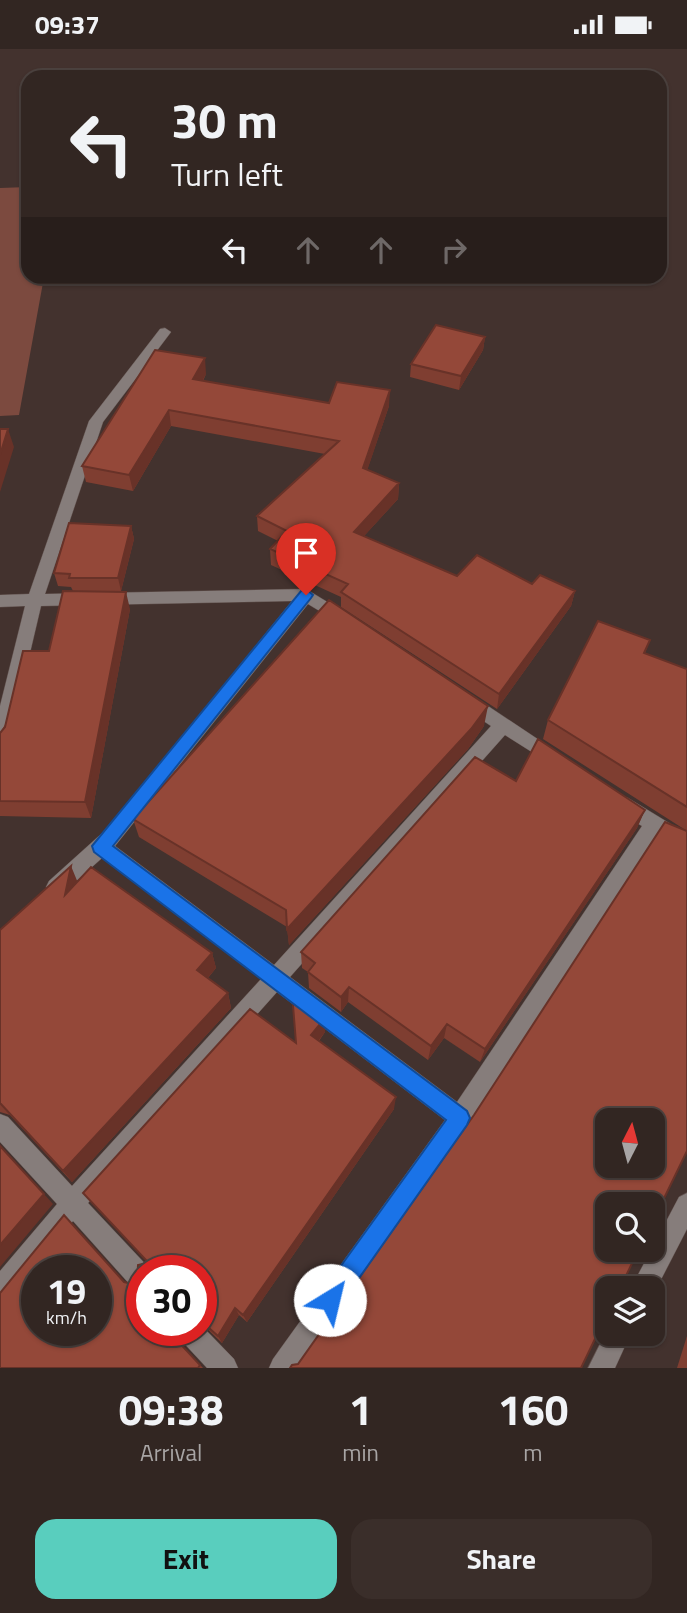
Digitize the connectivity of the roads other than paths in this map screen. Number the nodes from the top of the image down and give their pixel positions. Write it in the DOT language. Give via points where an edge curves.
graph roads {
  1 [pos="165,332"];
  2 [pos="306,595"];
  3 [pos="35,599"];
  4 [pos="0,601"];
  5 [pos="352,625"];
  6 [pos="456,694"];
  7 [pos="503,725"];
  8 [pos="0,743"];
  9 [pos="572,771"];
  10 [pos="607,794"];
  11 [pos="653,825"];
  12 [pos="687,844"];
  13 [pos="101,846"];
  14 [pos="40,901"];
  15 [pos="276,978"];
  16 [pos="460,1118"];
  17 [pos="0,1125"];
  18 [pos="72,1204"];
  19 [pos="687,1205"];
  20 [pos="126,1262"];
  21 [pos="649,1276"];
  22 [pos="0,1290"];
  23 [pos="204,1346"];
  24 [pos="612,1346"];
  25 [pos="225,1368"];
  26 [pos="282,1368"];
  27 [pos="601,1368"];
  1 -- 3 [label="street" via="96,421"];
  2 -- 3 [label="street"];
  2 -- 5 [label="street"];
  2 -- 13 [label="street"];
  3 -- 4 [label="street"];
  3 -- 8 [label="street"];
  6 -- 7 [label="street"];
  7 -- 9 [label="street"];
  7 -- 15 [label="street"];
  10 -- 11 [label="street"];
  11 -- 12 [label="street"];
  11 -- 16 [label="street"];
  13 -- 14 [label="street"];
  13 -- 15 [label="street"];
  15 -- 16 [label="street"];
  15 -- 18 [label="street"];
  16 -- 26 [label="street"];
  17 -- 18 [label="street"];
  18 -- 20 [label="street"];
  18 -- 22 [label="street"];
  19 -- 21 [label="street"];
  23 -- 25 [label="street"];
  24 -- 27 [label="street"];
}
